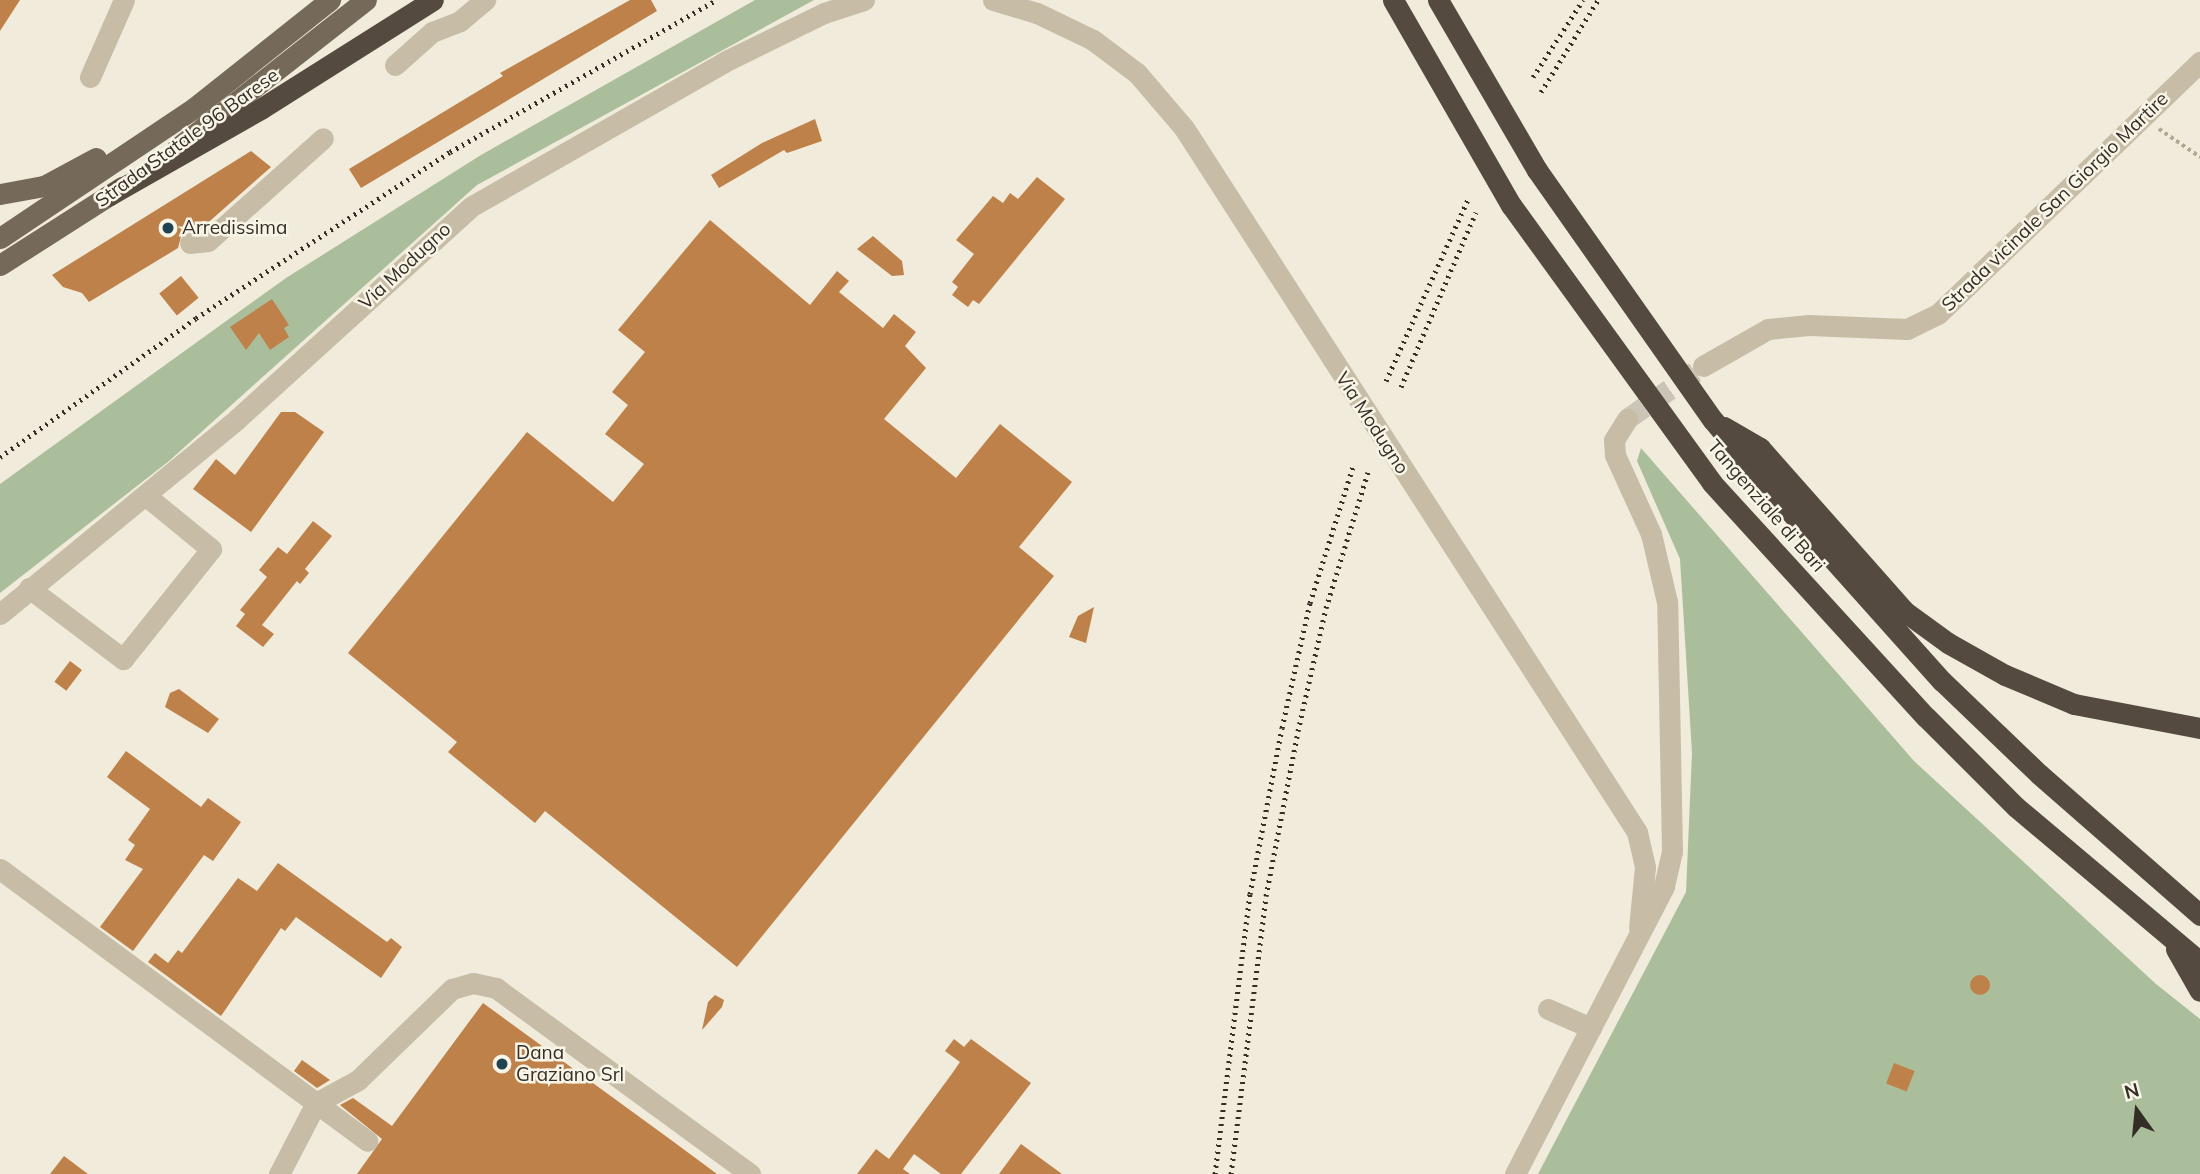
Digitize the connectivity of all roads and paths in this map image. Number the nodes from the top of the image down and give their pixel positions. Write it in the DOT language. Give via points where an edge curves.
graph roads {
  1 [pos="124,0"];
  2 [pos="330,0"];
  3 [pos="366,0"];
  4 [pos="485,0"];
  5 [pos="864,0"];
  6 [pos="993,0"];
  7 [pos="1392,0"];
  8 [pos="1438,0"];
  9 [pos="426,5"];
  10 [pos="432,32"];
  11 [pos="2200,62"];
  12 [pos="396,65"];
  13 [pos="90,77"];
  14 [pos="194,108"];
  15 [pos="2143,118"];
  16 [pos="323,138"];
  17 [pos="2200,157"];
  18 [pos="0,194"];
  19 [pos="108,196"];
  20 [pos="0,238"];
  21 [pos="190,243"];
  22 [pos="0,265"];
  23 [pos="1703,366"];
  24 [pos="1627,419"];
  25 [pos="1713,420"];
  26 [pos="145,495"];
  27 [pos="29,588"];
  28 [pos="0,614"];
  29 [pos="2200,728"];
  30 [pos="0,869"];
  31 [pos="2200,915"];
  32 [pos="1639,929"];
  33 [pos="2172,940"];
  34 [pos="2200,962"];
  35 [pos="2200,991"];
  36 [pos="1548,1009"];
  37 [pos="1591,1028"];
  38 [pos="316,1103"];
  39 [pos="367,1141"];
  40 [pos="279,1174"];
  41 [pos="750,1174"];
  42 [pos="1515,1174"];
  1 -- 13 [label="street"];
  2 -- 14 [label="main road, Strada Statale 96 Barese"];
  3 -- 19 [label="main road, Strada Statale 96 Barese" via="245,99"];
  4 -- 10 [label="street" via="460,21"];
  5 -- 26 [label="street, Via Modugno" via="804,22 724,62 472,206"];
  6 -- 32 [label="street, Via Modugno" via="1037,13 1093,40 1137,74 1184,128 1637,832 1645,867"];
  7 -- 33 [label="highway, Tangenziale di Bari" via="1511,205 1712,482 1926,717 2016,807"];
  8 -- 25 [label="highway, Tangenziale di Bari" via="1537,170"];
  9 -- 10 [label="street"];
  9 -- 19 [label="highway" via="180,158"];
  10 -- 12 [label="street"];
  11 -- 15 [label="street, Strada vicinale San Giorgio Martire"];
  14 -- 18 [label="main road" via="117,145 67,177 20,193"];
  14 -- 20 [label="main road, Strada Statale 96 Barese"];
  15 -- 17 [label="path"];
  15 -- 23 [label="street, Strada vicinale San Giorgio Martire" via="1962,295 1924,322 1892,331 1809,325 1768,329"];
  16 -- 21 [label="street" via="208,242"];
  19 -- 22 [label="main road, Strada Statale 96 Barese"];
  24 -- 32 [label="street" via="1614,440 1615,455 1651,534 1668,616 1672,852 1664,886"];
  25 -- 29 [label="highway" via="1760,447 1903,611 1948,643 2005,676 2074,704"];
  25 -- 31 [label="highway, Tangenziale di Bari" via="1835,565 1942,681 2039,774"];
  26 -- 27 [label="street, Via Modugno"];
  26 -- 27 [label="street" via="211,549 123,659"];
  27 -- 28 [label="street, Via Modugno"];
  30 -- 38 [label="street"];
  32 -- 37 [label="street"];
  33 -- 34 [label="highway, Tangenziale di Bari"];
  33 -- 35 [label="highway"];
  36 -- 37 [label="street"];
  37 -- 42 [label="street"];
  38 -- 39 [label="street"];
  38 -- 40 [label="street"];
  38 -- 41 [label="street" via="358,1080 452,989 473,983 496,988"];
}
